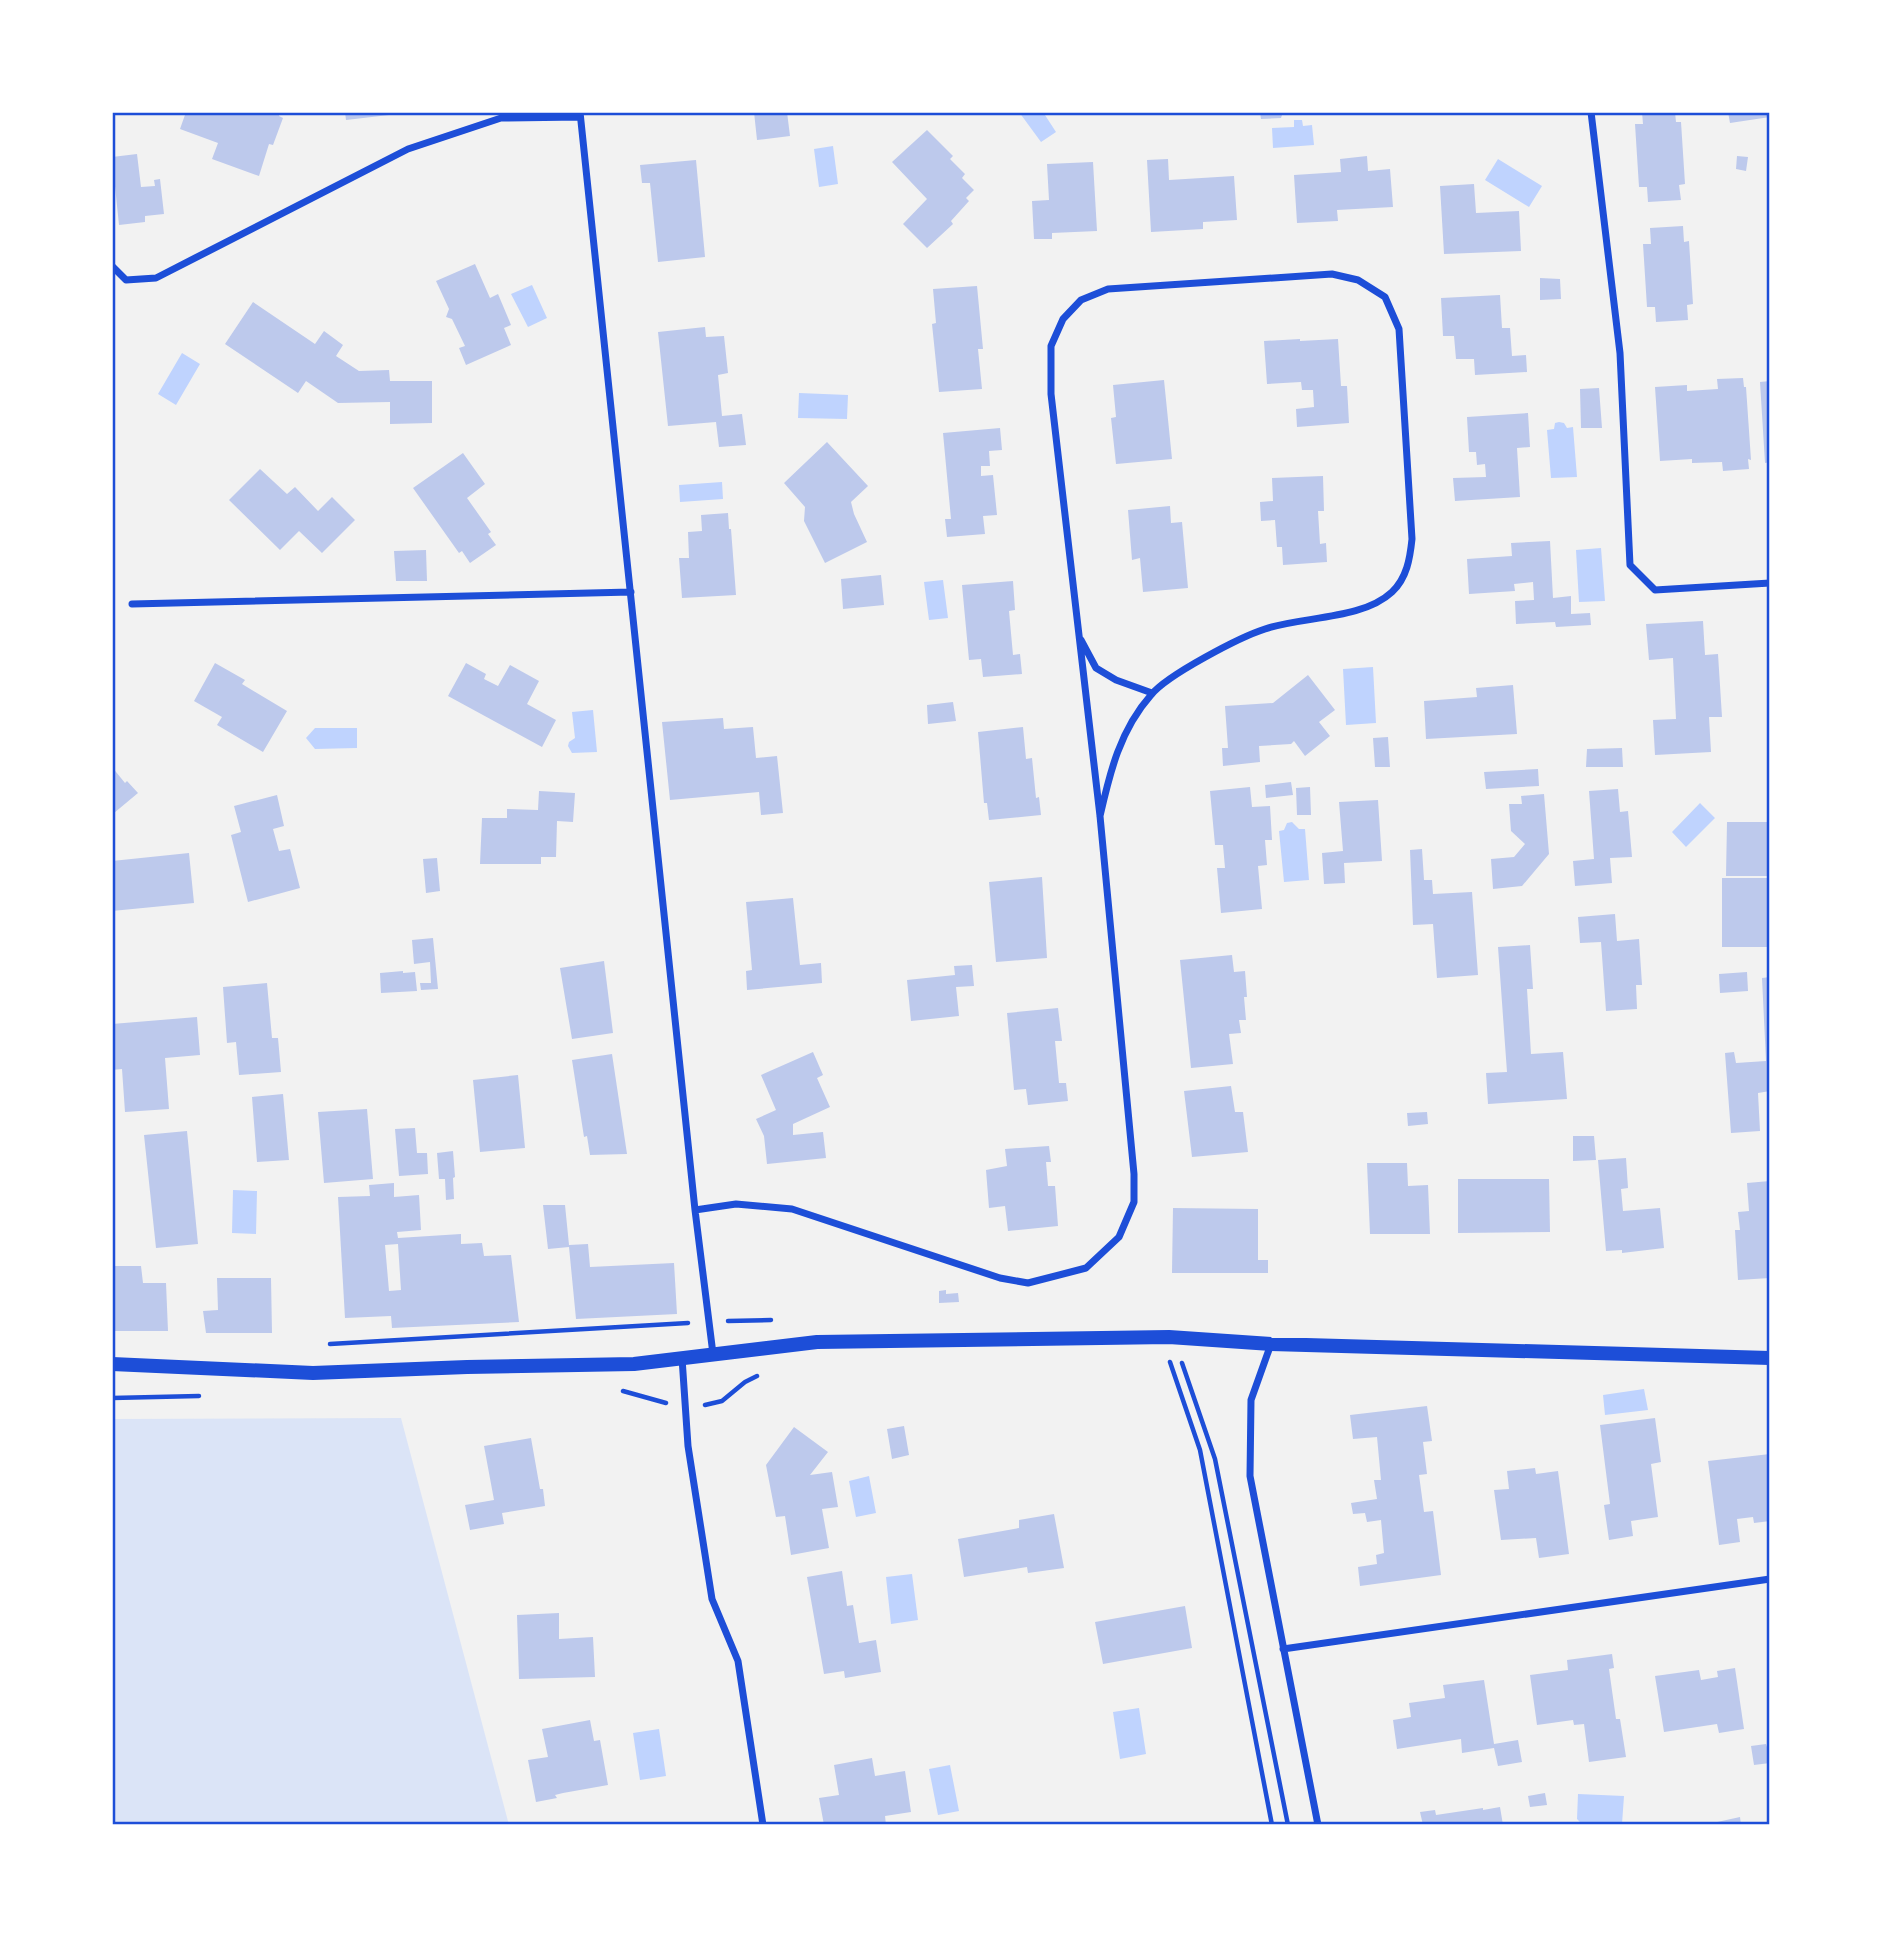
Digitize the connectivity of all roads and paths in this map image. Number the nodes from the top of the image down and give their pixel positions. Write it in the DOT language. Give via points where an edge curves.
graph roads {
  1 [pos="1591,112"];
  2 [pos="580,114"];
  3 [pos="112,267"];
  4 [pos="1770,583"];
  5 [pos="631,592"];
  6 [pos="132,604"];
  7 [pos="1079,636"];
  8 [pos="1152,693"];
  9 [pos="1100,816"];
  10 [pos="695,1210"];
  11 [pos="710,1320"];
  12 [pos="1181,1338"];
  13 [pos="1271,1344"];
  14 [pos="325,1345"];
  15 [pos="713,1354"];
  16 [pos="682,1358"];
  17 [pos="1168,1358"];
  18 [pos="1770,1358"];
  19 [pos="112,1364"];
  20 [pos="1770,1579"];
  21 [pos="1283,1649"];
  22 [pos="763,1825"];
  23 [pos="1272,1825"];
  24 [pos="1288,1825"];
  25 [pos="1318,1825"];
  1 -- 4 [label="street" via="1620,353 1630,565 1655,590"];
  2 -- 3 [label="street" via="501,118 408,149 156,278 126,280"];
  2 -- 5 [label="street"];
  5 -- 6 [label="street"];
  5 -- 10 [label="street"];
  7 -- 8 [label="street" via="1096,668"];
  7 -- 8 [label="street" via="1051,394 1051,346 1063,319 1081,300 1108,289 1332,274 1358,280 1385,297 1399,329 1412,539 1409,567 1392,592 1365,608 1265,629 1199,661"];
  7 -- 9 [label="street"];
  8 -- 9 [label="street" via="1120,741"];
  9 -- 10 [label="street" via="1134,1174 1133,1202 1119,1237 1086,1268 1028,1283 1000,1278 792,1209 736,1204"];
  10 -- 11 [label="street"];
  11 -- 14 [label="path"];
  11 -- 15 [label="street"];
  12 -- 13 [label="main road"];
  12 -- 15 [label="main road" via="817,1342"];
  12 -- 24 [label="path" via="1181,1361 1215,1459"];
  13 -- 18 [label="main road"];
  13 -- 21 [label="street" via="1251,1401 1250,1476"];
  15 -- 16 [label="main road"];
  16 -- 19 [label="main road" via="634,1364 313,1373"];
  16 -- 22 [label="street" via="688,1446 712,1599 738,1661"];
  17 -- 23 [label="path" via="1200,1450"];
  20 -- 21 [label="street"];
  21 -- 25 [label="street"];
}
